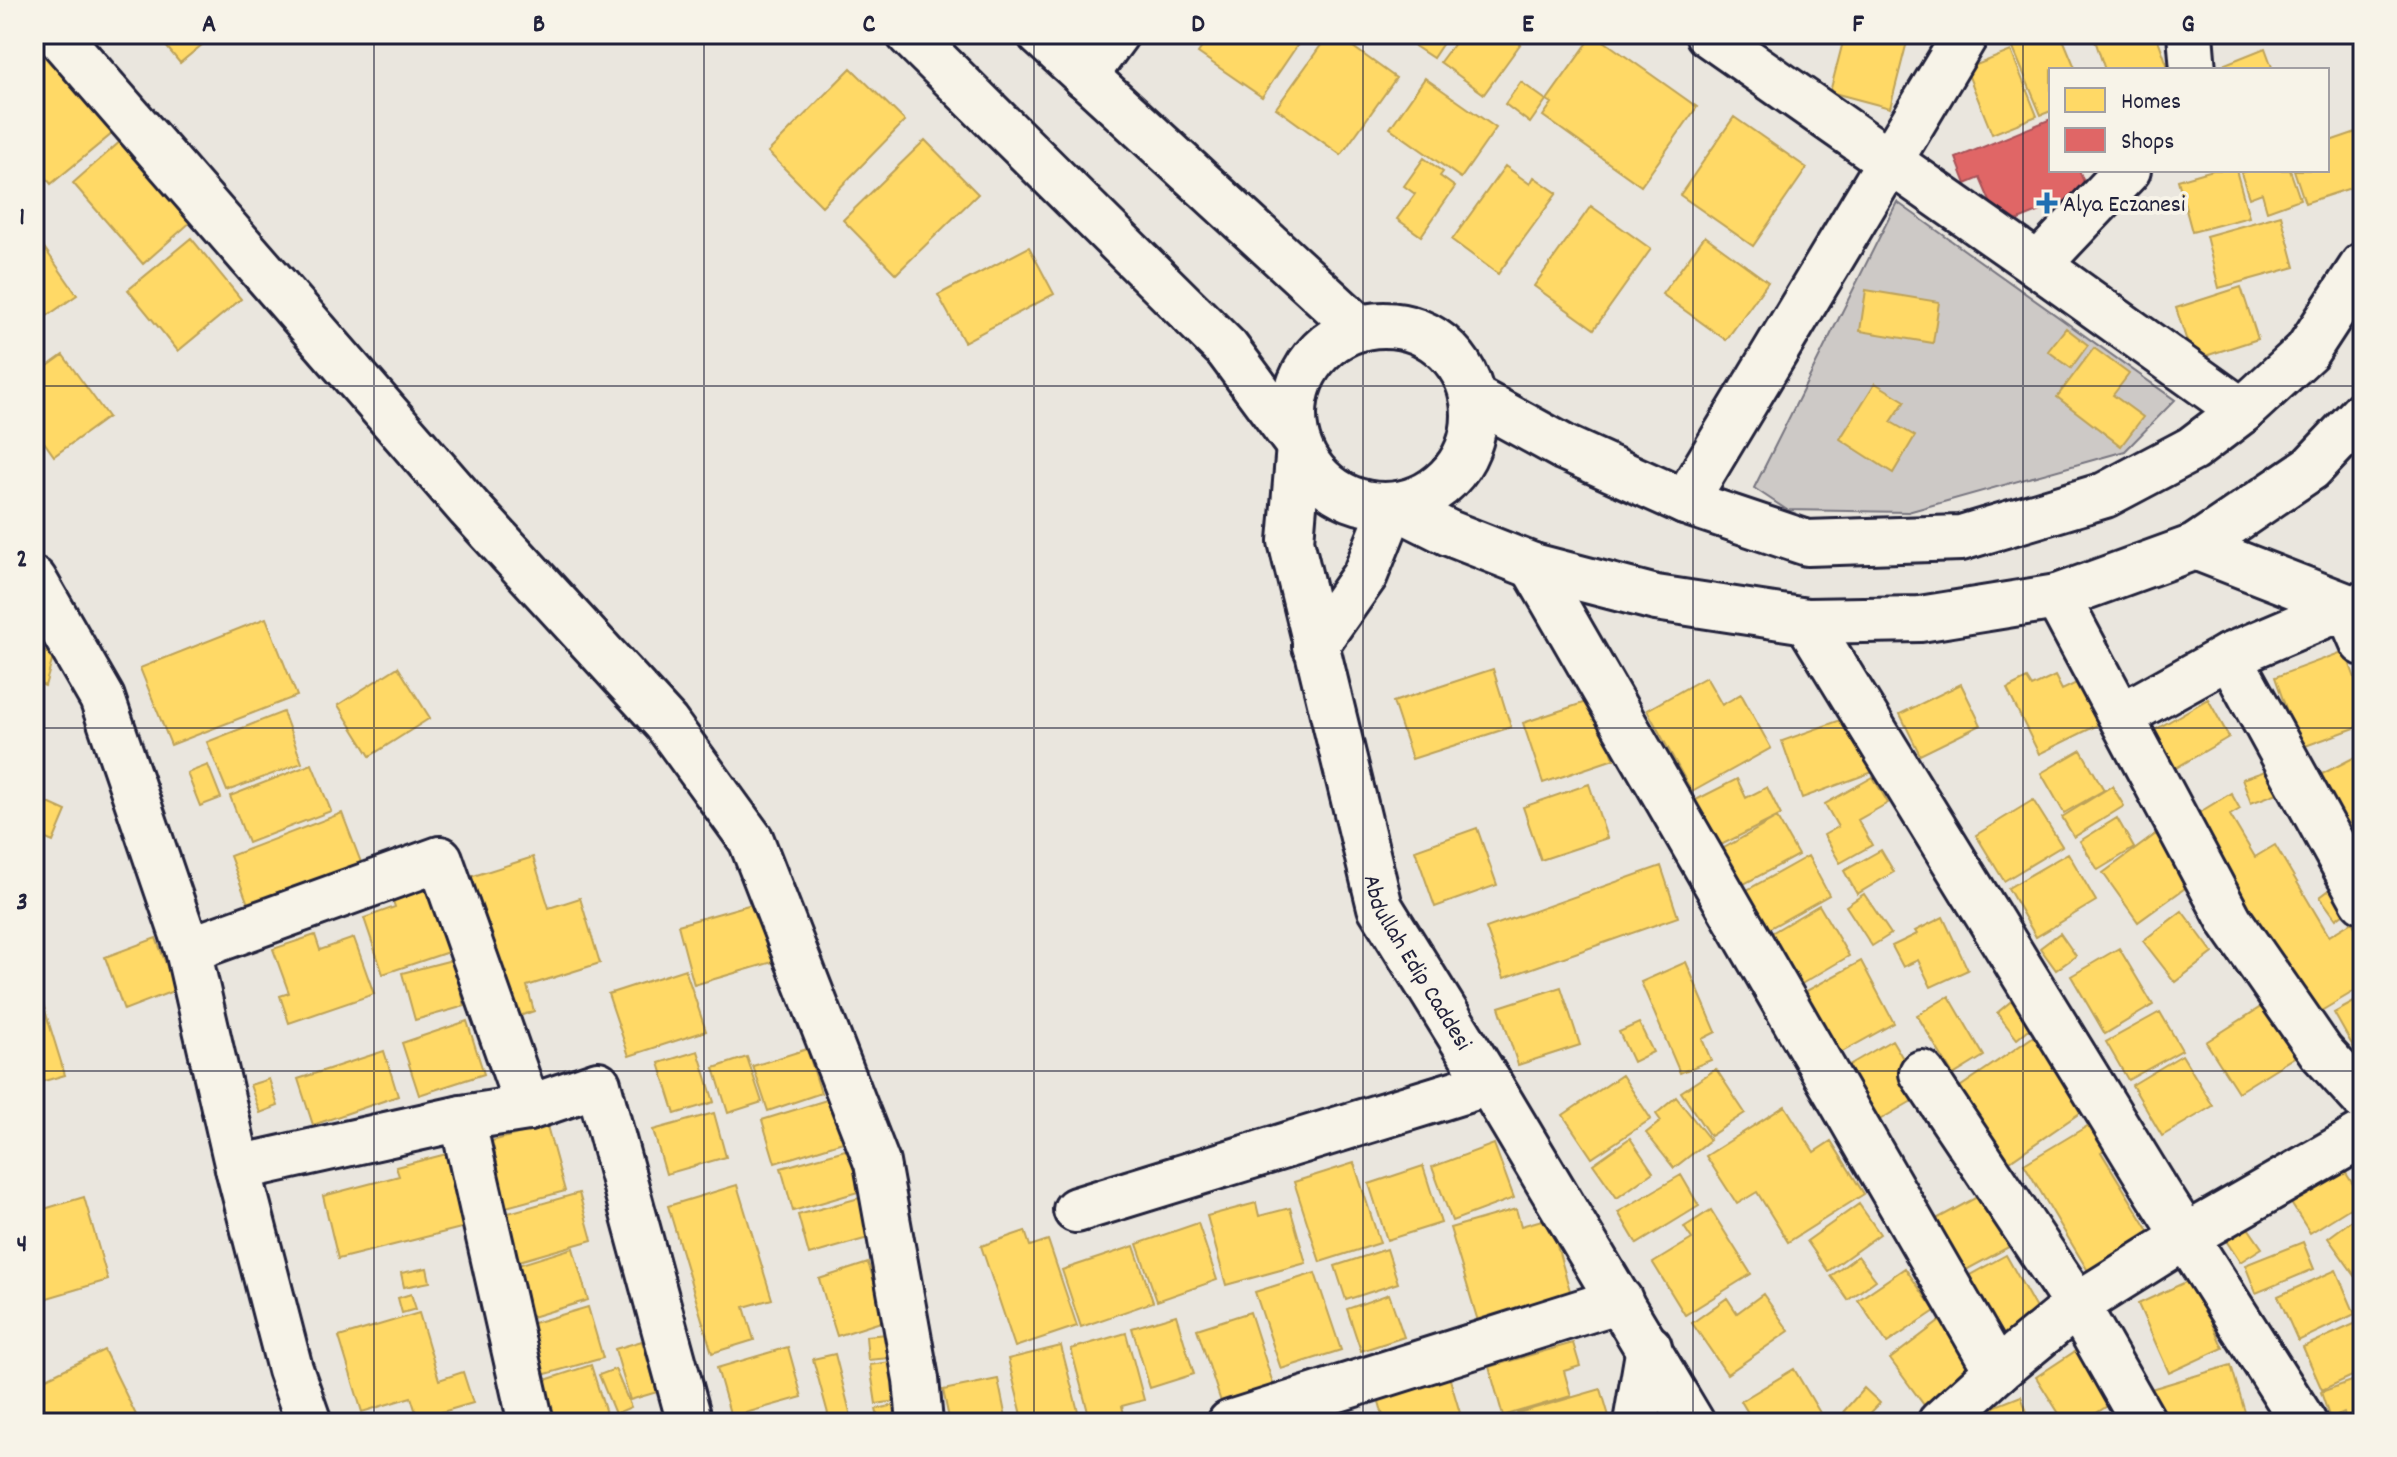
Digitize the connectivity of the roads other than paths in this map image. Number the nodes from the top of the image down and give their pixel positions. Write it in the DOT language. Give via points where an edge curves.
graph roads {
  1 [pos="57,34"];
  2 [pos="909,34"];
  3 [pos="1040,34"];
  4 [pos="1116,34"];
  5 [pos="1708,34"];
  6 [pos="1966,34"];
  7 [pos="2190,34"];
  8 [pos="2193,68"];
  9 [pos="1085,76"];
  10 [pos="1888,161"];
  11 [pos="2126,172"];
  12 [pos="2038,265"];
  13 [pos="2363,265"];
  14 [pos="1358,327"];
  15 [pos="1472,397"];
  16 [pos="2242,411"];
  17 [pos="2363,413"];
  18 [pos="1299,446"];
  19 [pos="1685,502"];
  20 [pos="1393,505"];
  21 [pos="2195,547"];
  22 [pos="1533,566"];
  23 [pos="34,580"];
  24 [pos="2057,597"];
  25 [pos="2358,619"];
  26 [pos="1807,621"];
  27 [pos="1315,646"];
  28 [pos="2229,656"];
  29 [pos="2121,716"];
  30 [pos="2363,900"];
  31 [pos="188,950"];
  32 [pos="1922,1073"];
  33 [pos="1489,1083"];
  34 [pos="2363,1098"];
  35 [pos="528,1108"];
  36 [pos="462,1118"];
  37 [pos="2363,1135"];
  38 [pos="238,1168"];
  39 [pos="1076,1210"];
  40 [pos="2187,1236"];
  41 [pos="1620,1300"];
  42 [pos="2077,1305"];
  43 [pos="1649,1347"];
  44 [pos="1997,1371"];
  45 [pos="1235,1422"];
  46 [pos="309,1423"];
  47 [pos="531,1423"];
  48 [pos="690,1423"];
  49 [pos="920,1423"];
  50 [pos="1636,1423"];
  51 [pos="1692,1423"];
  52 [pos="1940,1423"];
  53 [pos="2144,1423"];
  54 [pos="2304,1423"];
  1 -- 49 [label="street" via="469,508 666,723 751,840 877,1163"];
  2 -- 18 [label="street" via="1227,349"];
  3 -- 9 [label="street"];
  4 -- 9 [label="street"];
  5 -- 10 [label="street"];
  6 -- 10 [label="street"];
  7 -- 8 [label="street"];
  9 -- 14 [label="street"];
  10 -- 12 [label="street"];
  10 -- 19 [label="street"];
  11 -- 12 [label="street"];
  12 -- 16 [label="street"];
  13 -- 16 [label="street" via="2307,351"];
  14 -- 15 [label="street" via="1388,324 1417,330 1462,368"];
  14 -- 18 [label="street" via="1332,340 1311,361 1297,387 1293,416"];
  15 -- 19 [label="street" via="1565,448"];
  15 -- 20 [label="street" via="1474,427 1447,480 1422,497"];
  16 -- 19 [label="street" via="2192,449 2105,495 1961,538 1807,543"];
  17 -- 21 [label="street" via="2311,468"];
  18 -- 20 [label="street" via="1313,471 1335,491 1363,503"];
  18 -- 27 [label="street, Abdullah Edip Caddesi" via="1291,541"];
  20 -- 22 [label="street"];
  20 -- 27 [label="street" via="1365,575"];
  21 -- 24 [label="street"];
  21 -- 25 [label="street"];
  22 -- 26 [label="street" via="1656,598"];
  22 -- 44 [label="street"];
  23 -- 31 [label="street" via="102,698"];
  24 -- 26 [label="street" via="1920,619"];
  24 -- 29 [label="street"];
  25 -- 28 [label="street"];
  26 -- 40 [label="street"];
  27 -- 33 [label="street, Abdullah Edip Caddesi" via="1380,907"];
  28 -- 29 [label="street"];
  28 -- 30 [label="street"];
  29 -- 34 [label="street" via="2230,921 2321,1052"];
  31 -- 35 [label="street" via="440,859"];
  31 -- 38 [label="street"];
  32 -- 42 [label="street"];
  33 -- 39 [label="street"];
  33 -- 41 [label="street, Abdullah Edip Caddesi"];
  35 -- 36 [label="street"];
  35 -- 48 [label="street" via="598,1084"];
  36 -- 38 [label="street"];
  36 -- 47 [label="street"];
  37 -- 40 [label="street"];
  38 -- 46 [label="street"];
  40 -- 42 [label="street"];
  40 -- 54 [label="street"];
  41 -- 43 [label="street, Abdullah Edip Caddesi"];
  41 -- 45 [label="street"];
  42 -- 44 [label="street"];
  42 -- 53 [label="street"];
  43 -- 50 [label="street"];
  43 -- 51 [label="street, Abdullah Edip Caddesi"];
  44 -- 52 [label="street"];
}
